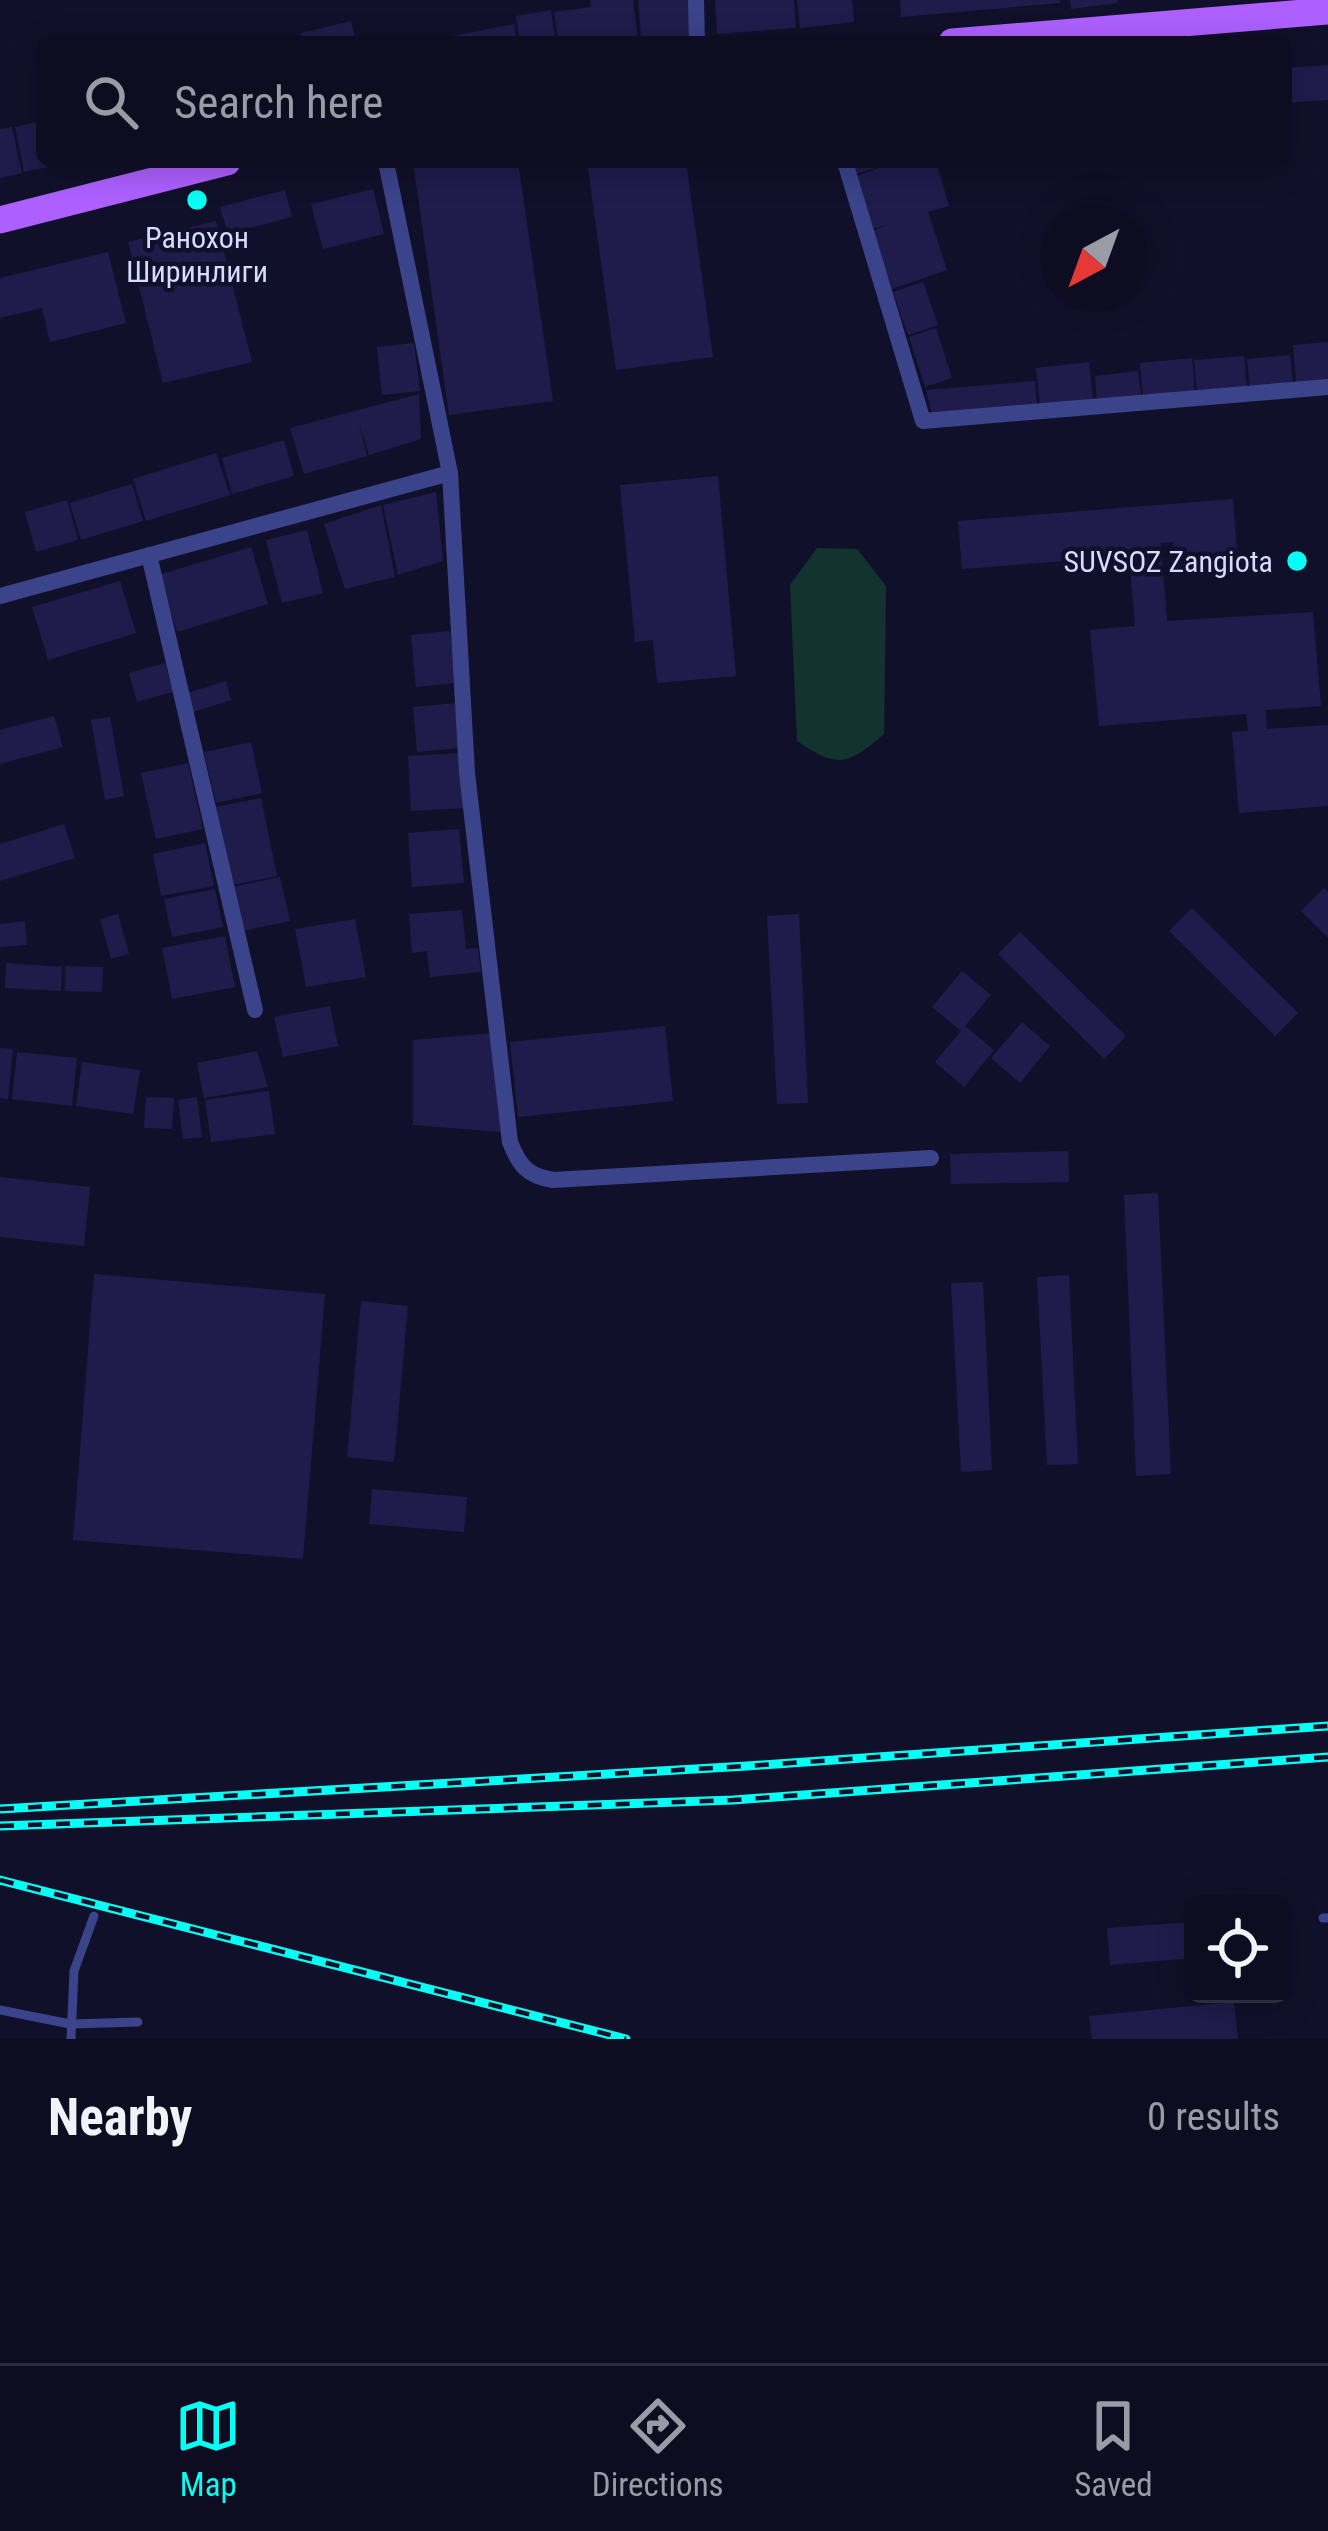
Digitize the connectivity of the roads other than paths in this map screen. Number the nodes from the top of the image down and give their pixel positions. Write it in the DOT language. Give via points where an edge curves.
graph roads {
  1 [pos="696,0"];
  2 [pos="1328,11"];
  3 [pos="1328,28"];
  4 [pos="697,36"];
  5 [pos="1025,36"];
  6 [pos="1227,36"];
  7 [pos="140,168"];
  8 [pos="204,168"];
  9 [pos="387,168"];
  10 [pos="847,168"];
  11 [pos="0,203"];
  12 [pos="0,220"];
  13 [pos="1328,387"];
  14 [pos="451,473"];
  15 [pos="149,556"];
  16 [pos="0,596"];
  17 [pos="255,1010"];
  18 [pos="931,1158"];
  19 [pos="94,1916"];
  20 [pos="0,2010"];
  21 [pos="138,2022"];
  22 [pos="70,2024"];
  23 [pos="70,2039"];
  1 -- 4 [label="street"];
  2 -- 5 [label="main road"];
  3 -- 6 [label="main road"];
  7 -- 11 [label="main road"];
  8 -- 12 [label="main road"];
  9 -- 14 [label="street"];
  10 -- 13 [label="street" via="923,422"];
  14 -- 15 [label="street"];
  14 -- 18 [label="street" via="467,773 509,1142 519,1164 553,1180"];
  15 -- 16 [label="street"];
  15 -- 17 [label="street"];
  19 -- 22 [label="lane" via="74,1971"];
  20 -- 22 [label="lane"];
  21 -- 22 [label="lane"];
  22 -- 23 [label="lane"];
}
